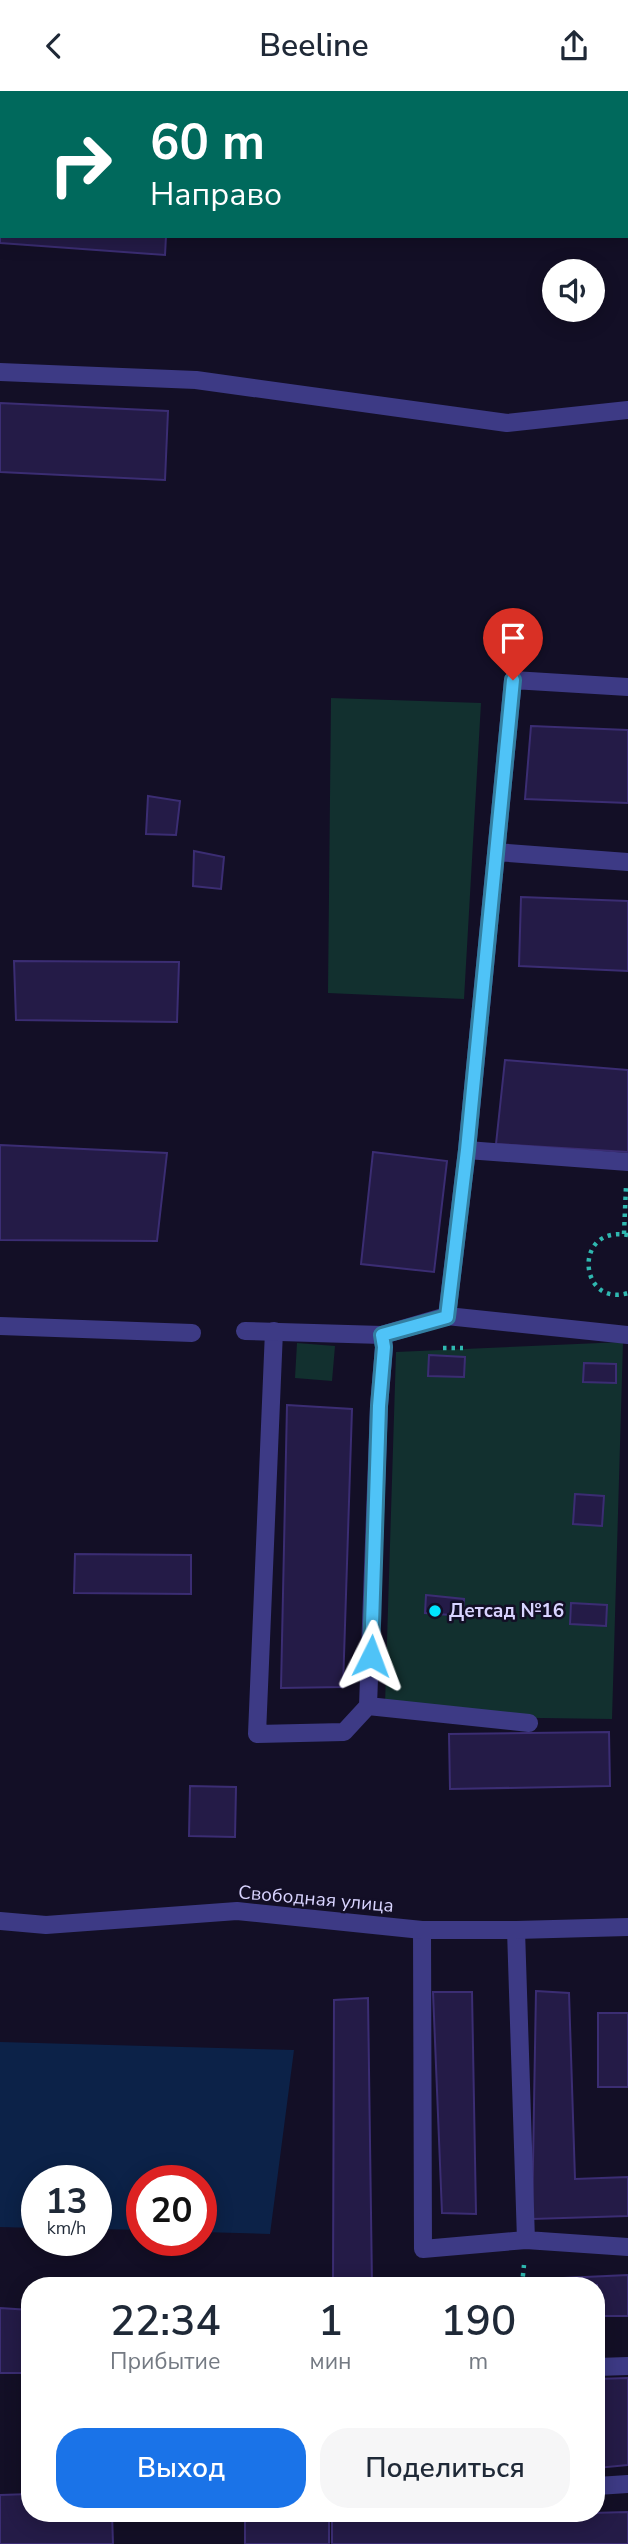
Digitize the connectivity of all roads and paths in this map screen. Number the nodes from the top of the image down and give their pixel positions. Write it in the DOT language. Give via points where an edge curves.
graph roads {
  1 [pos="0,372"];
  2 [pos="628,409"];
  3 [pos="628,687"];
  4 [pos="496,852"];
  5 [pos="628,862"];
  6 [pos="467,1150"];
  7 [pos="628,1162"];
  8 [pos="626,1235"];
  9 [pos="628,1293"];
  10 [pos="447,1317"];
  11 [pos="0,1326"];
  12 [pos="246,1331"];
  13 [pos="274,1331"];
  14 [pos="192,1333"];
  15 [pos="382,1335"];
  16 [pos="628,1335"];
  17 [pos="368,1706"];
  18 [pos="529,1723"];
  19 [pos="0,1921"];
  20 [pos="628,1927"];
  21 [pos="422,1930"];
  22 [pos="516,1930"];
  23 [pos="526,2240"];
  24 [pos="628,2247"];
  25 [pos="628,2366"];
  26 [pos="605,2367"];
  27 [pos="628,2484"];
  28 [pos="605,2485"];
  1 -- 2 [label="street" via="196,380 507,423"];
  3 -- 4 [label="street" via="513,680"];
  4 -- 5 [label="street"];
  4 -- 6 [label="street"];
  6 -- 7 [label="street"];
  6 -- 10 [label="street"];
  7 -- 8 [label="path"];
  8 -- 9 [label="path" via="610,1234 601,1239 593,1247 588,1266 603,1291"];
  10 -- 15 [label="street"];
  10 -- 16 [label="street"];
  11 -- 14 [label="street"];
  12 -- 13 [label="street"];
  13 -- 15 [label="street"];
  13 -- 17 [label="street" via="257,1734 344,1731"];
  15 -- 17 [label="street"];
  17 -- 18 [label="street"];
  19 -- 21 [label="street, Свободная улица" via="46,1925 237,1911"];
  20 -- 22 [label="street, Свободная улица"];
  21 -- 22 [label="street, Свободная улица"];
  21 -- 23 [label="street" via="423,2249"];
  22 -- 23 [label="street"];
  23 -- 24 [label="street"];
  25 -- 26 [label="street"];
  27 -- 28 [label="street"];
}
